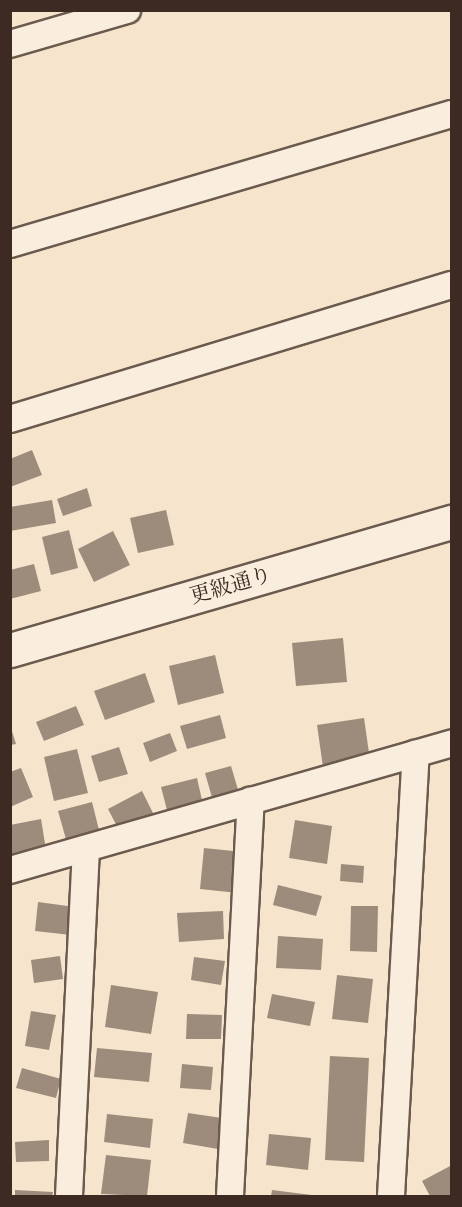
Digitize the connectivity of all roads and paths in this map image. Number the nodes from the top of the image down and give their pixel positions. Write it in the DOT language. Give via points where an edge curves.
graph roads {
  1 [pos="128,10"];
  2 [pos="10,44"];
  3 [pos="452,114"];
  4 [pos="10,244"];
  5 [pos="452,285"];
  6 [pos="10,419"];
  7 [pos="452,522"];
  8 [pos="10,650"];
  9 [pos="452,743"];
  10 [pos="416,754"];
  11 [pos="251,801"];
  12 [pos="86,849"];
  13 [pos="10,870"];
  14 [pos="69,1197"];
  15 [pos="230,1197"];
  16 [pos="391,1197"];
  1 -- 2 [label="street"];
  3 -- 4 [label="street"];
  5 -- 6 [label="street"];
  7 -- 8 [label="street, 更級通り"];
  9 -- 10 [label="street"];
  10 -- 11 [label="street"];
  10 -- 16 [label="street"];
  11 -- 12 [label="street"];
  11 -- 15 [label="street"];
  12 -- 13 [label="street"];
  12 -- 14 [label="street"];
}
